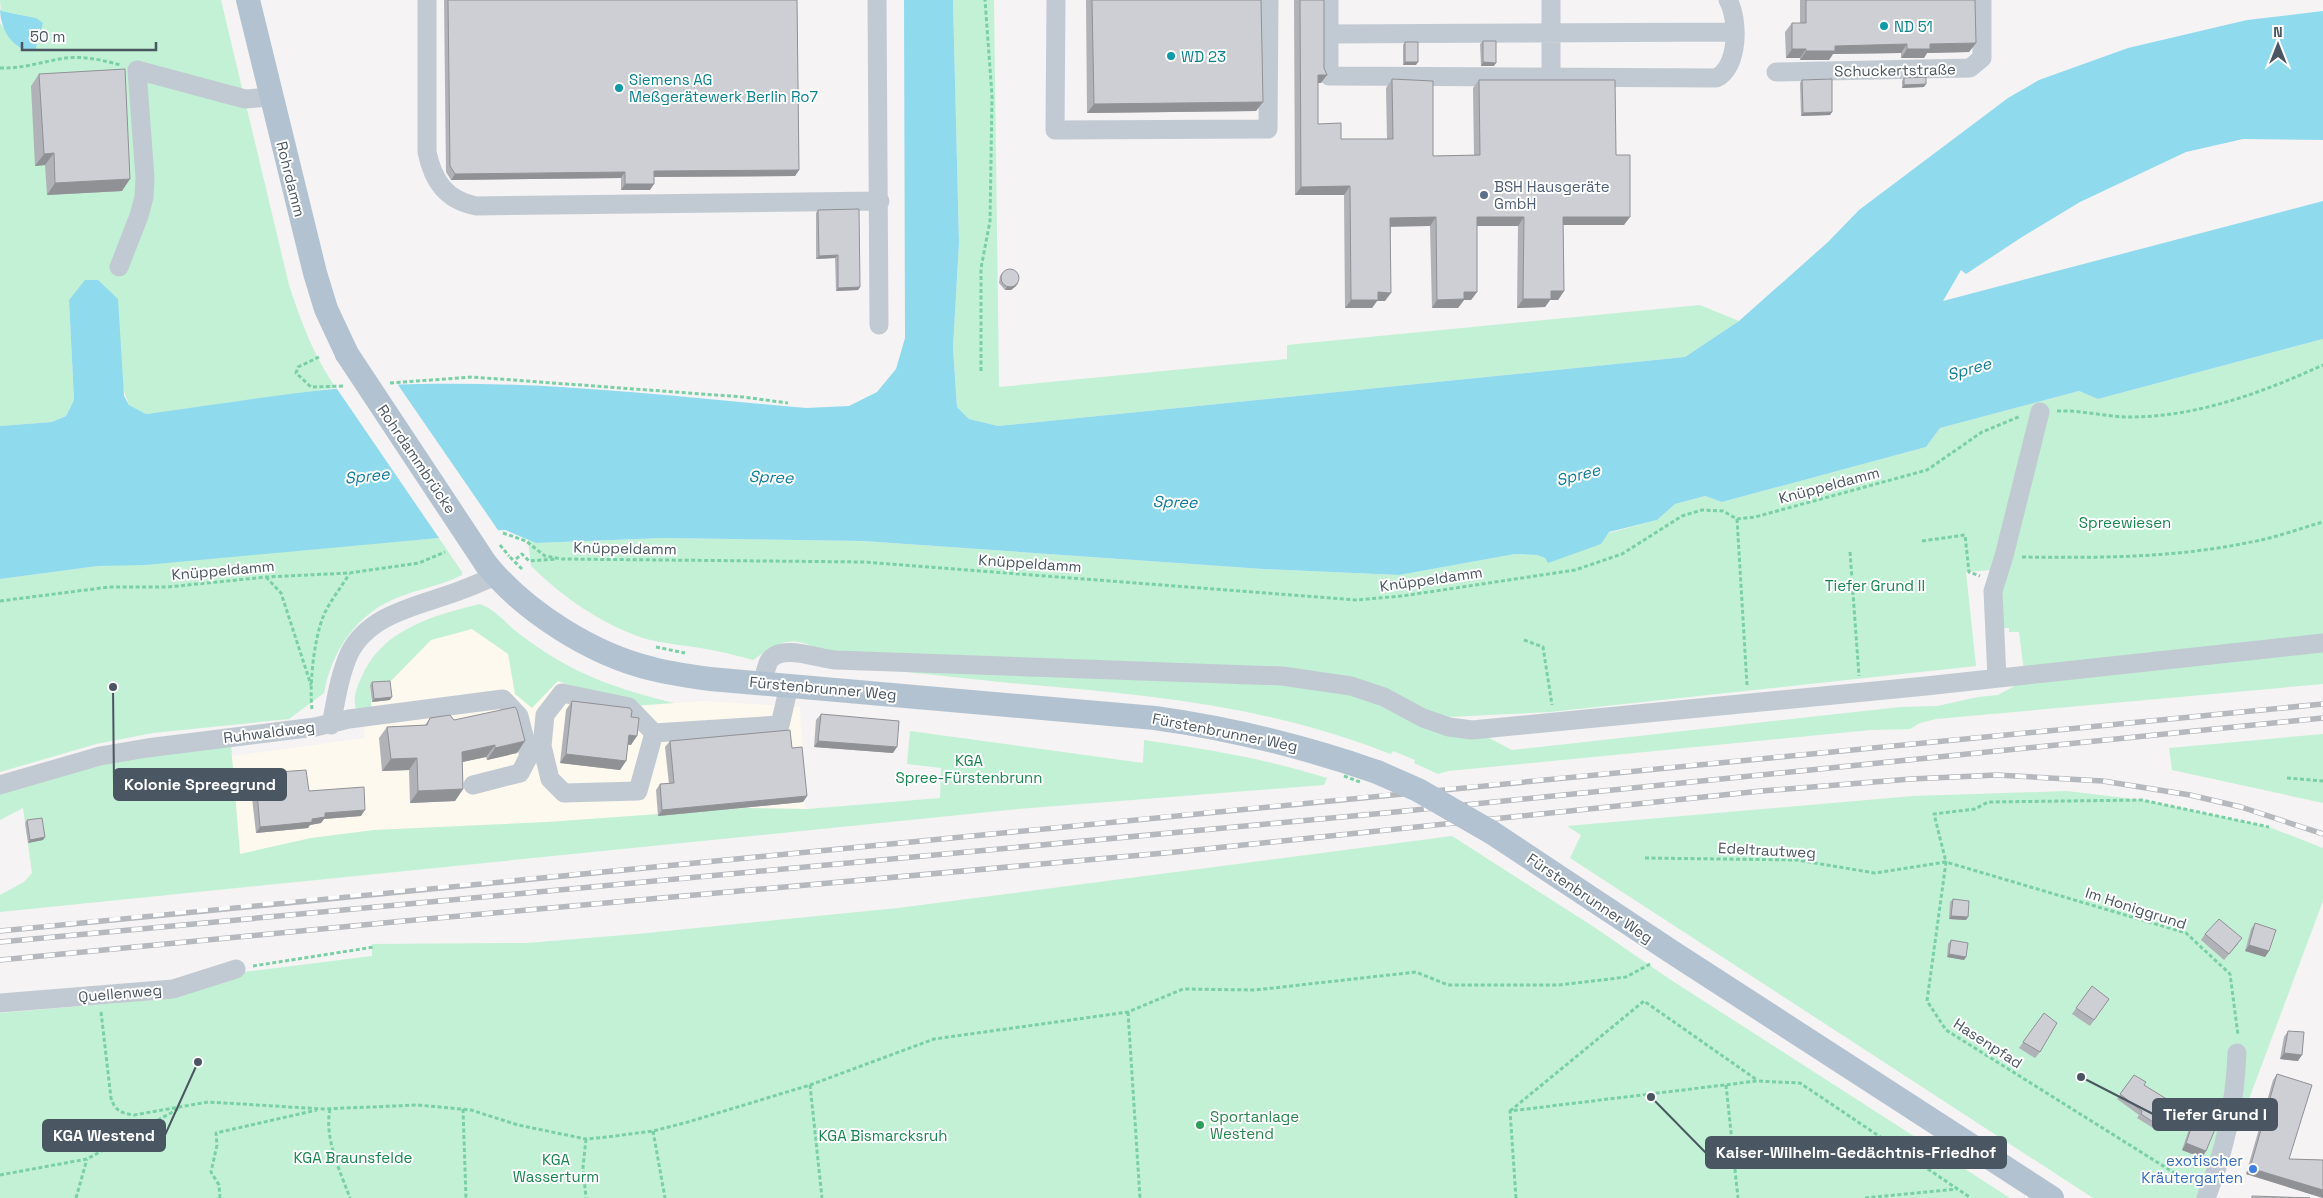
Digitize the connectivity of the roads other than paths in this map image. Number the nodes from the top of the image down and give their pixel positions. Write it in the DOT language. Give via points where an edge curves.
graph roads {
  1 [pos="248,0"];
  2 [pos="427,0"];
  3 [pos="877,0"];
  4 [pos="1056,0"];
  5 [pos="1269,0"];
  6 [pos="1329,0"];
  7 [pos="1552,0"];
  8 [pos="1728,0"];
  9 [pos="1982,0"];
  10 [pos="1734,32"];
  11 [pos="1552,33"];
  12 [pos="1329,34"];
  13 [pos="1776,72"];
  14 [pos="1551,75"];
  15 [pos="271,96"];
  16 [pos="880,201"];
  17 [pos="119,267"];
  18 [pos="879,325"];
  19 [pos="347,354"];
  20 [pos="2040,412"];
  21 [pos="491,570"];
  22 [pos="2323,643"];
  23 [pos="1997,678"];
  24 [pos="762,684"];
  25 [pos="790,686"];
  26 [pos="331,724"];
  27 [pos="654,733"];
  28 [pos="0,785"];
  29 [pos="473,785"];
  30 [pos="236,969"];
  31 [pos="0,1002"];
  32 [pos="2237,1053"];
  33 [pos="2207,1196"];
  34 [pos="2052,1198"];
  1 -- 15 [label="main road, Rohrdamm"];
  2 -- 16 [label="street" via="427,152 430,169 439,186 462,203 476,206"];
  3 -- 16 [label="street"];
  4 -- 5 [label="street" via="1055,130 1268,130"];
  6 -- 12 [label="street"];
  7 -- 11 [label="street"];
  8 -- 10 [label="street" via="1733,13"];
  9 -- 13 [label="street, Schuckertstraße" via="1982,58 1970,68"];
  10 -- 11 [label="street"];
  10 -- 14 [label="street" via="1734,54 1723,74 1716,78"];
  11 -- 12 [label="street"];
  11 -- 14 [label="street"];
  12 -- 14 [label="street" via="1329,76"];
  15 -- 17 [label="street" via="245,99 137,70 144,198"];
  15 -- 19 [label="main road, Rohrdamm" via="315,272 326,309"];
  16 -- 18 [label="street"];
  19 -- 21 [label="main road, Rohrdammbrücke, bridge"];
  20 -- 23 [label="street" via="1993,591"];
  21 -- 24 [label="main road, Fürstenbrunner Weg" via="534,609 582,642 607,653 652,669"];
  21 -- 26 [label="street, Ruhwaldweg" via="464,590 391,615 368,631 350,652 338,682"];
  22 -- 23 [label="street"];
  23 -- 24 [label="street" via="1472,730 1449,727 1423,718 1384,697 1351,686 1282,676 836,660 784,652 769,661"];
  24 -- 25 [label="main road, Fürstenbrunner Weg"];
  25 -- 27 [label="street" via="780,724"];
  25 -- 34 [label="main road, Fürstenbrunner Weg, bridge" via="1079,710 1202,725 1281,741 1377,772 1418,790 1491,832"];
  26 -- 28 [label="street, Ruhwaldweg" via="100,756"];
  26 -- 29 [label="street" via="504,699 519,716 529,756 520,773"];
  27 -- 27 [label="street" via="638,791 564,793 550,779 542,746 545,715 562,693 629,707"];
  30 -- 31 [label="street, Quellenweg" via="173,989"];
  32 -- 33 [label="street" via="2236,1090 2229,1127"];
}
